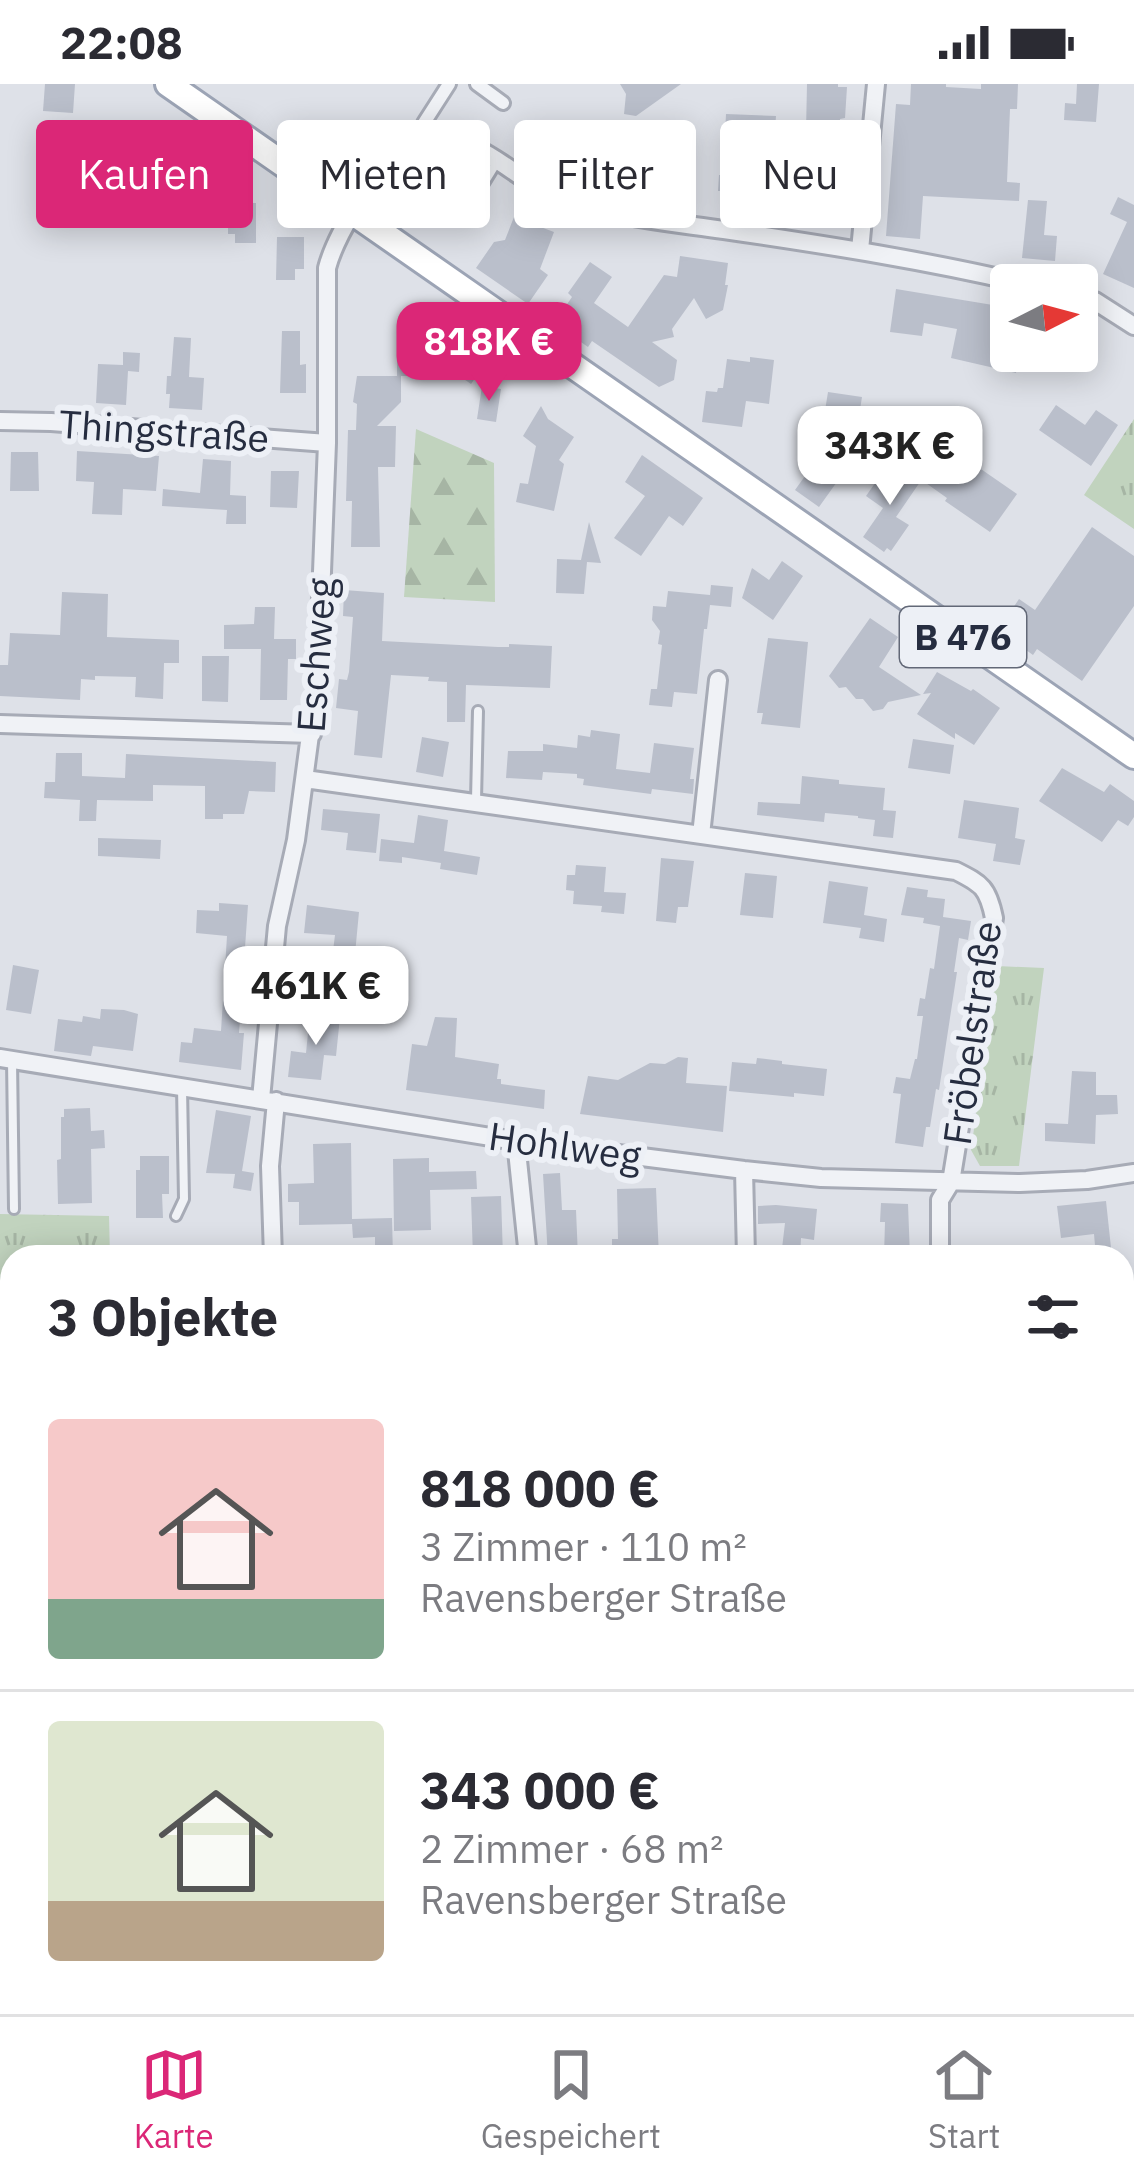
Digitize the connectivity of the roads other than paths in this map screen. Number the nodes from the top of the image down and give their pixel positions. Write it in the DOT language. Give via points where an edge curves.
graph roads {
  1 [pos="168,84"];
  2 [pos="449,84"];
  3 [pos="477,84"];
  4 [pos="876,84"];
  5 [pos="503,103"];
  6 [pos="426,120"];
  7 [pos="490,156"];
  8 [pos="277,161"];
  9 [pos="498,161"];
  10 [pos="490,174"];
  11 [pos="345,228"];
  12 [pos="372,228"];
  13 [pos="860,250"];
  14 [pos="990,277"];
  15 [pos="1098,303"];
  16 [pos="1134,326"];
  17 [pos="0,422"];
  18 [pos="327,443"];
  19 [pos="718,680"];
  20 [pos="478,712"];
  21 [pos="0,724"];
  22 [pos="312,734"];
  23 [pos="1134,756"];
  24 [pos="305,779"];
  25 [pos="476,801"];
  26 [pos="701,835"];
  27 [pos="6,1059"];
  28 [pos="182,1087"];
  29 [pos="268,1100"];
  30 [pos="516,1141"];
  31 [pos="744,1170"];
  32 [pos="1134,1173"];
  33 [pos="951,1183"];
  34 [pos="14,1208"];
  35 [pos="176,1216"];
  36 [pos="273,1245"];
  37 [pos="527,1245"];
  38 [pos="746,1245"];
  39 [pos="940,1245"];
  1 -- 8 [label="main road, B 476"];
  2 -- 6 [label="street"];
  3 -- 5 [label="street"];
  4 -- 13 [label="street"];
  7 -- 9 [label="street"];
  9 -- 10 [label="lane"];
  9 -- 13 [label="street" via="563,202"];
  11 -- 18 [label="street, Eschweg" via="327,268"];
  12 -- 23 [label="main road, B 476"];
  13 -- 14 [label="street"];
  15 -- 16 [label="street"];
  17 -- 18 [label="street, Thingstraße"];
  18 -- 22 [label="street, Eschweg"];
  19 -- 26 [label="street"];
  20 -- 25 [label="lane"];
  21 -- 22 [label="street"];
  22 -- 24 [label="street, Eschweg"];
  24 -- 25 [label="street, Fröbelstraße"];
  24 -- 29 [label="street, Eschweg" via="277,926"];
  25 -- 26 [label="street, Fröbelstraße"];
  26 -- 33 [label="street, Fröbelstraße" via="956,872 980,884 994,918"];
  27 -- 28 [label="street, Hohlweg"];
  27 -- 34 [label="lane"];
  28 -- 29 [label="street, Hohlweg"];
  28 -- 35 [label="lane" via="184,1199"];
  29 -- 30 [label="street, Hohlweg"];
  29 -- 36 [label="street, Eschweg"];
  30 -- 31 [label="street, Hohlweg"];
  30 -- 37 [label="street"];
  31 -- 33 [label="street, Hohlweg"];
  31 -- 38 [label="street"];
  32 -- 33 [label="street, Hohlweg"];
  33 -- 39 [label="street" via="940,1200"];
}
